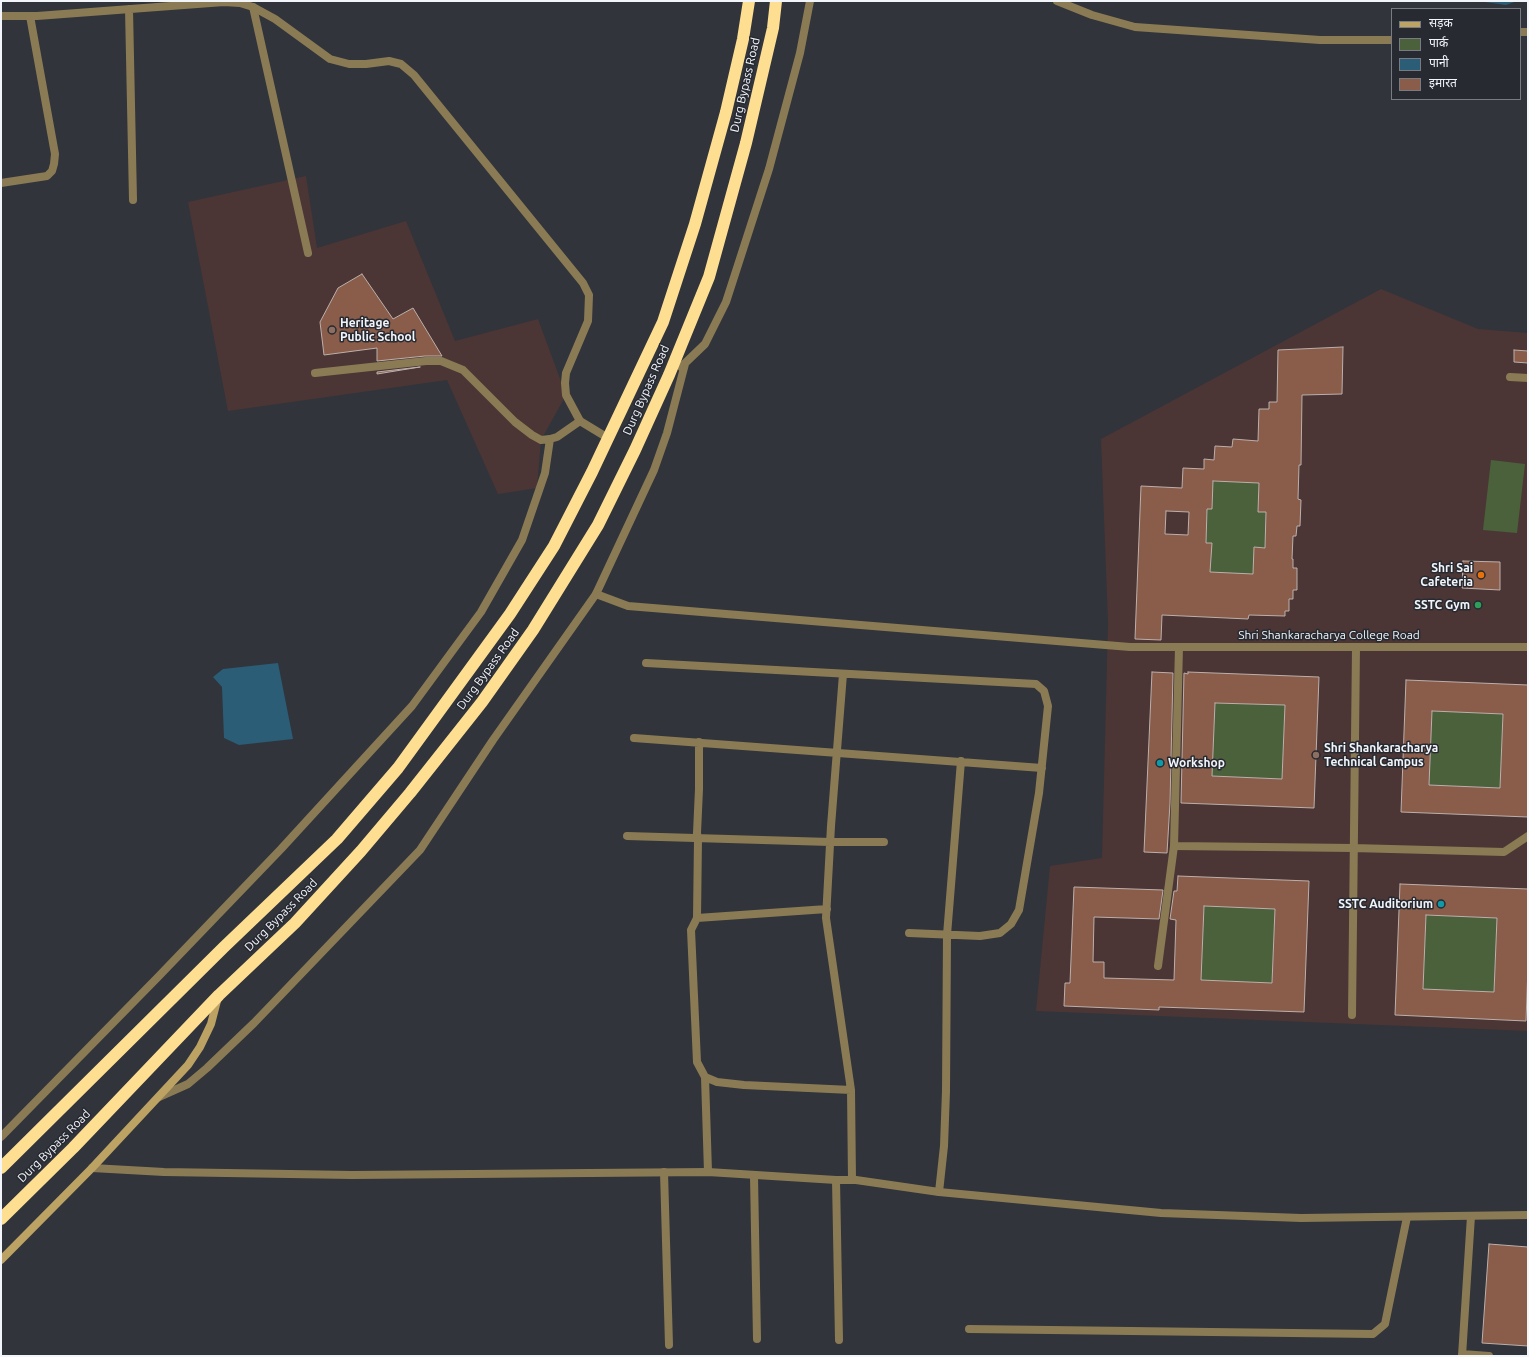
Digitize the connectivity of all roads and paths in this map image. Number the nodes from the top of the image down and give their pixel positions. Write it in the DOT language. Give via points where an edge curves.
graph roads {
  1 [pos="749,1"];
  2 [pos="776,1"];
  3 [pos="810,1"];
  4 [pos="1057,1"];
  5 [pos="253,7"];
  6 [pos="129,10"];
  7 [pos="1,16"];
  8 [pos="30,16"];
  9 [pos="1391,40"];
  10 [pos="1,183"];
  11 [pos="133,200"];
  12 [pos="308,253"];
  13 [pos="685,364"];
  14 [pos="315,373"];
  15 [pos="669,375"];
  16 [pos="1510,377"];
  17 [pos="1528,378"];
  18 [pos="580,421"];
  19 [pos="608,438"];
  20 [pos="550,440"];
  21 [pos="596,594"];
  22 [pos="1179,647"];
  23 [pos="1356,647"];
  24 [pos="1528,647"];
  25 [pos="646,663"];
  26 [pos="842,674"];
  27 [pos="634,738"];
  28 [pos="699,742"];
  29 [pos="837,752"];
  30 [pos="961,761"];
  31 [pos="1042,768"];
  32 [pos="627,836"];
  33 [pos="1528,836"];
  34 [pos="698,838"];
  35 [pos="830,842"];
  36 [pos="884,842"];
  37 [pos="1174,846"];
  38 [pos="1353,848"];
  39 [pos="827,909"];
  40 [pos="697,918"];
  41 [pos="909,933"];
  42 [pos="946,935"];
  43 [pos="1158,966"];
  44 [pos="219,995"];
  45 [pos="1352,1015"];
  46 [pos="705,1077"];
  47 [pos="851,1090"];
  48 [pos="158,1097"];
  49 [pos="1,1137"];
  50 [pos="1,1168"];
  51 [pos="92,1168"];
  52 [pos="664,1172"];
  53 [pos="708,1172"];
  54 [pos="754,1176"];
  55 [pos="836,1180"];
  56 [pos="852,1180"];
  57 [pos="939,1192"];
  58 [pos="1528,1215"];
  59 [pos="1407,1216"];
  60 [pos="1471,1216"];
  61 [pos="1,1219"];
  62 [pos="1,1260"];
  63 [pos="969,1329"];
  64 [pos="757,1338"];
  65 [pos="839,1340"];
  66 [pos="669,1345"];
  67 [pos="1462,1355"];
  68 [pos="1489,1356"];
  1 -- 19 [label="highway, Durg Bypass Road" via="743,39 695,224 663,322"];
  2 -- 15 [label="highway, Durg Bypass Road" via="773,28 746,143 709,277"];
  3 -- 13 [label="street" via="800,53 769,169 726,302 705,344"];
  4 -- 9 [label="street" via="1092,15 1135,27 1320,40"];
  5 -- 6 [label="street" via="224,2"];
  5 -- 12 [label="street"];
  5 -- 18 [label="street" via="330,59 349,64 389,61 402,64 414,75 583,283 589,296 588,321 566,373 565,383 566,395"];
  6 -- 8 [label="street"];
  6 -- 11 [label="street"];
  7 -- 8 [label="street"];
  8 -- 10 [label="street" via="55,154 54,164 47,176"];
  13 -- 15 [label="street"];
  13 -- 21 [label="street" via="654,470"];
  14 -- 20 [label="street" via="441,361 463,370 515,422 532,435 541,440"];
  15 -- 44 [label="highway, Durg Bypass Road" via="598,525 529,636 410,793 362,851 295,923"];
  16 -- 17 [label="street"];
  18 -- 19 [label="street"];
  18 -- 20 [label="street"];
  19 -- 50 [label="highway, Durg Bypass Road" via="554,546 510,614 398,768 337,839"];
  20 -- 49 [label="street" via="545,473 522,540 481,612 412,706 281,849"];
  21 -- 22 [label="street, Shri Shankaracharya College Road" via="628,606 1130,647"];
  21 -- 48 [label="street" via="492,740 420,850 254,1023 207,1068 188,1084"];
  22 -- 23 [label="street, Shri Shankaracharya College Road"];
  22 -- 37 [label="street"];
  23 -- 24 [label="street, Shri Shankaracharya College Road"];
  23 -- 38 [label="street"];
  25 -- 26 [label="street"];
  26 -- 29 [label="street"];
  26 -- 31 [label="street" via="1036,684 1044,691 1048,706"];
  27 -- 28 [label="street"];
  28 -- 29 [label="street"];
  28 -- 34 [label="street"];
  29 -- 30 [label="street"];
  29 -- 35 [label="street"];
  30 -- 31 [label="street"];
  30 -- 42 [label="street"];
  31 -- 42 [label="street" via="1019,910 1012,924 1000,933 980,936"];
  32 -- 34 [label="street"];
  33 -- 38 [label="street" via="1504,852"];
  34 -- 35 [label="street"];
  34 -- 40 [label="street"];
  35 -- 36 [label="street"];
  35 -- 39 [label="street"];
  37 -- 38 [label="street"];
  37 -- 43 [label="street"];
  38 -- 45 [label="street"];
  39 -- 40 [label="street"];
  39 -- 47 [label="street" via="826,918"];
  40 -- 46 [label="street" via="691,930 696,1054"];
  41 -- 42 [label="street"];
  42 -- 57 [label="street" via="946,1091"];
  44 -- 48 [label="street" via="200,1047 188,1065"];
  44 -- 61 [label="highway, Durg Bypass Road" via="73,1148"];
  46 -- 47 [label="street" via="717,1082 744,1085"];
  46 -- 53 [label="street"];
  47 -- 56 [label="street"];
  48 -- 51 [label="street"];
  51 -- 52 [label="street" via="164,1172 352,1175"];
  51 -- 62 [label="street"];
  52 -- 53 [label="street"];
  52 -- 66 [label="street"];
  53 -- 54 [label="street"];
  54 -- 55 [label="street"];
  54 -- 64 [label="street"];
  55 -- 56 [label="street"];
  55 -- 65 [label="street"];
  56 -- 57 [label="street"];
  57 -- 59 [label="street" via="1161,1213 1301,1218"];
  58 -- 60 [label="street"];
  59 -- 60 [label="street"];
  59 -- 63 [label="street" via="1385,1324 1373,1334"];
  60 -- 67 [label="street"];
  67 -- 68 [label="street"];
}
